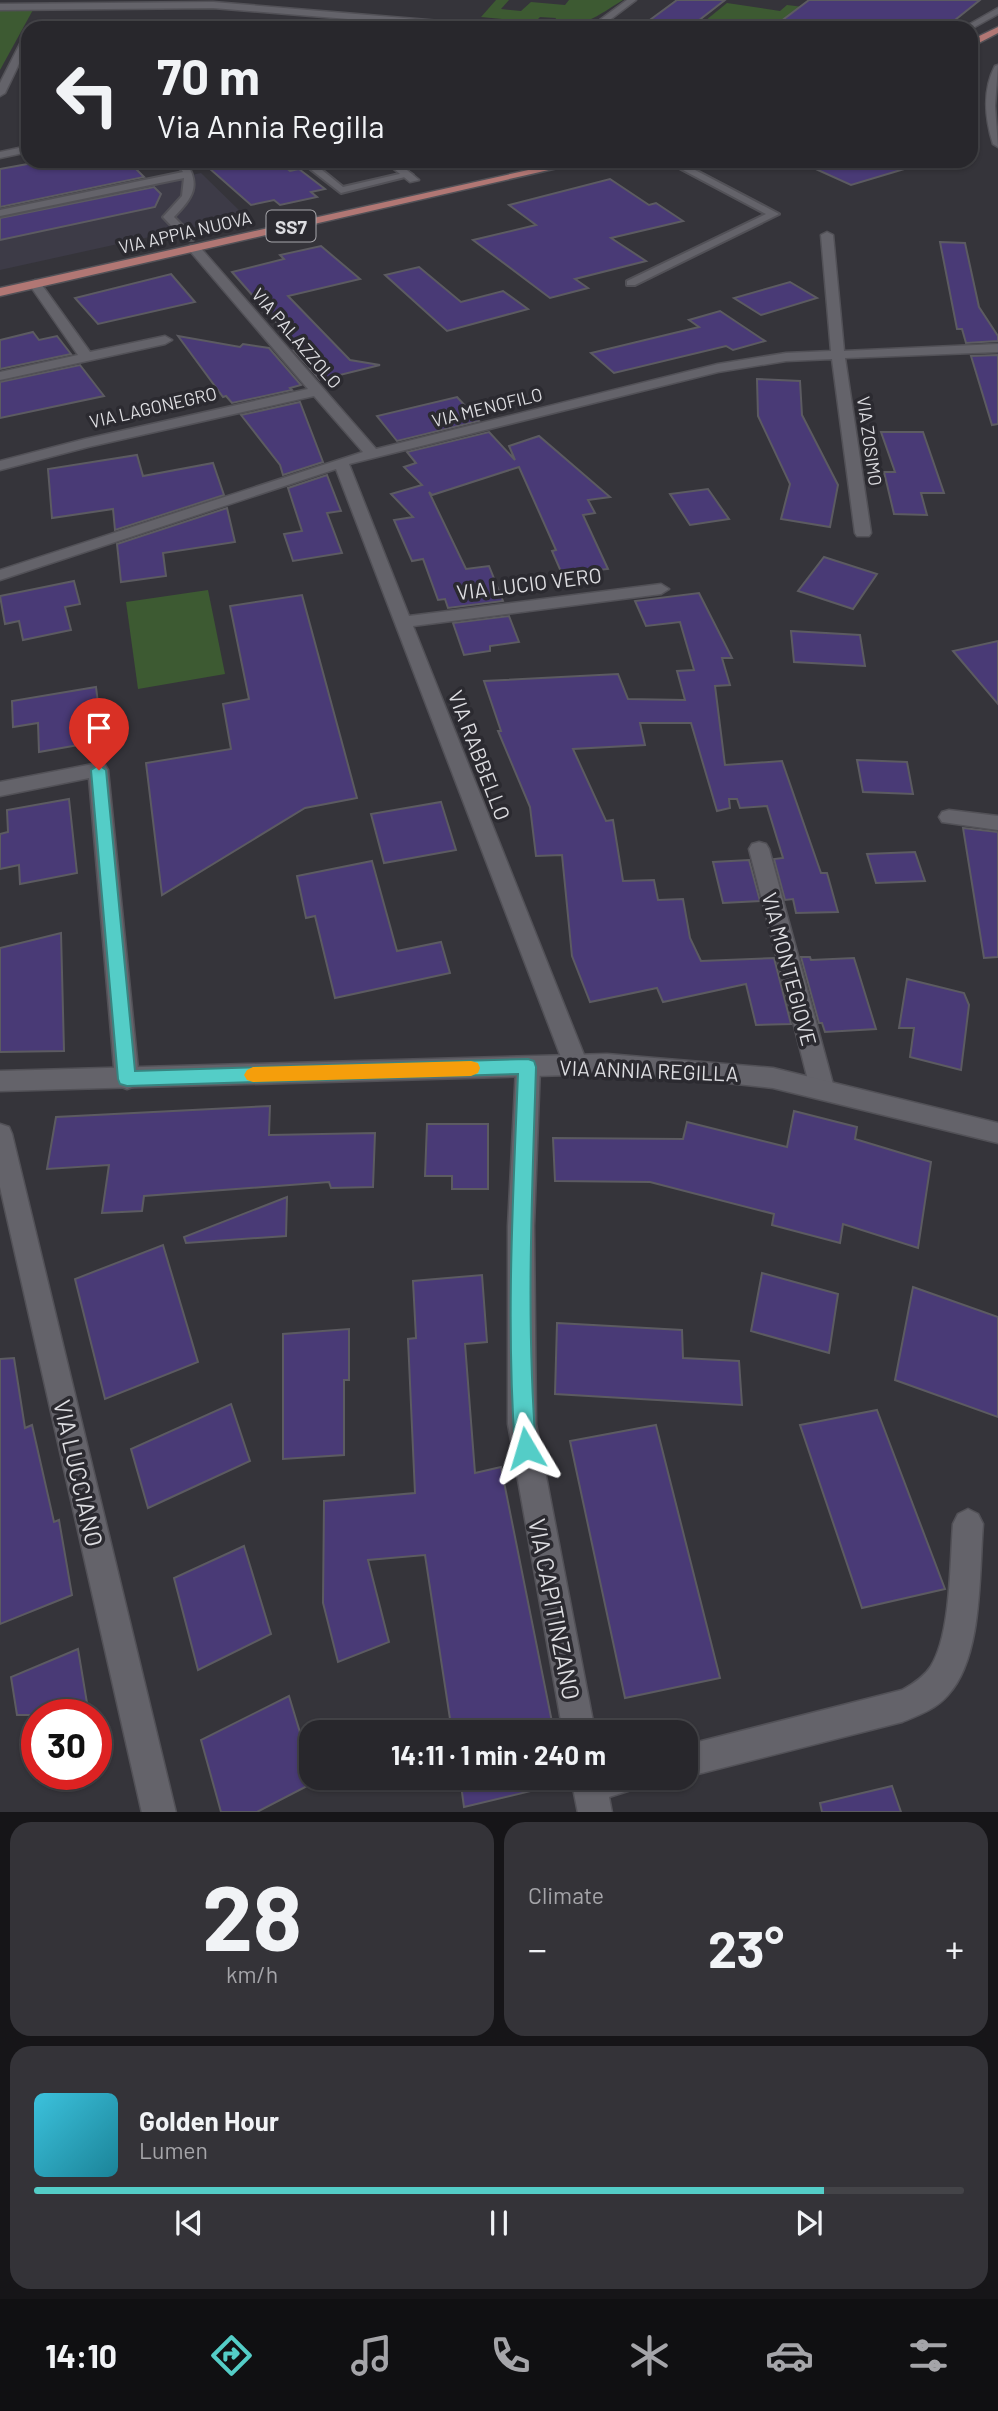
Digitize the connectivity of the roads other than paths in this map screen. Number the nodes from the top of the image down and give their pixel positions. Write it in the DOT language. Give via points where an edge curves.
graph roads {
  1 [pos="292,0"];
  2 [pos="632,0"];
  3 [pos="44,3"];
  4 [pos="0,7"];
  5 [pos="280,9"];
  6 [pos="998,11"];
  7 [pos="38,17"];
  8 [pos="411,21"];
  9 [pos="603,21"];
  10 [pos="978,22"];
  11 [pos="998,30"];
  12 [pos="978,40"];
  13 [pos="21,50"];
  14 [pos="998,68"];
  15 [pos="980,83"];
  16 [pos="992,87"];
  17 [pos="0,93"];
  18 [pos="998,144"];
  19 [pos="21,150"];
  20 [pos="0,155"];
  21 [pos="185,168"];
  22 [pos="314,168"];
  23 [pos="398,168"];
  24 [pos="508,168"];
  25 [pos="550,168"];
  26 [pos="685,168"];
  27 [pos="189,174"];
  28 [pos="411,178"];
  29 [pos="0,214"];
  30 [pos="827,235"];
  31 [pos="192,243"];
  32 [pos="0,279"];
  33 [pos="631,283"];
  34 [pos="35,284"];
  35 [pos="0,292"];
  36 [pos="165,340"];
  37 [pos="998,348"];
  38 [pos="838,354"];
  39 [pos="86,357"];
  40 [pos="0,376"];
  41 [pos="316,391"];
  42 [pos="372,454"];
  43 [pos="341,462"];
  44 [pos="0,466"];
  45 [pos="863,533"];
  46 [pos="0,575"];
  47 [pos="661,589"];
  48 [pos="403,622"];
  49 [pos="0,789"];
  50 [pos="949,817"];
  51 [pos="998,823"];
  52 [pos="759,849"];
  53 [pos="576,1065"];
  54 [pos="528,1067"];
  55 [pos="127,1079"];
  56 [pos="0,1081"];
  57 [pos="822,1088"];
  58 [pos="998,1133"];
  59 [pos="0,1134"];
  60 [pos="968,1524"];
  61 [pos="577,1720"];
  62 [pos="698,1758"];
  63 [pos="159,1812"];
  1 -- 5 [label="street"];
  2 -- 9 [label="street"];
  3 -- 4 [label="street"];
  3 -- 5 [label="street"];
  3 -- 7 [label="street"];
  5 -- 8 [label="street"];
  6 -- 10 [label="street"];
  11 -- 12 [label="main road"];
  13 -- 17 [label="street"];
  14 -- 16 [label="street"];
  15 -- 16 [label="street"];
  16 -- 18 [label="street" via="991,118"];
  19 -- 20 [label="street"];
  21 -- 27 [label="lane"];
  22 -- 28 [label="lane" via="341,190"];
  23 -- 28 [label="street"];
  24 -- 31 [label="main road, VIA APPIA NUOVA / SS7"];
  25 -- 31 [label="main road, VIA APPIA NUOVA / SS7"];
  26 -- 33 [label="lane" via="774,214"];
  27 -- 29 [label="lane"];
  27 -- 31 [label="lane" via="187,197 167,217"];
  30 -- 38 [label="street, VIA ZOSIMO"];
  31 -- 32 [label="main road, VIA APPIA NUOVA / SS7"];
  31 -- 34 [label="main road, VIA APPIA NUOVA / SS7"];
  31 -- 41 [label="street, VIA PALAZZOLO"];
  34 -- 35 [label="main road, VIA APPIA NUOVA / SS7"];
  34 -- 39 [label="street"];
  36 -- 39 [label="street"];
  37 -- 38 [label="street, VIA MENOFILO"];
  38 -- 42 [label="street, VIA MENOFILO" via="718,368"];
  38 -- 45 [label="street, VIA ZOSIMO"];
  39 -- 40 [label="street"];
  41 -- 42 [label="street, VIA PALAZZOLO"];
  41 -- 44 [label="street, VIA LAGONEGRO"];
  42 -- 43 [label="street, VIA MENOFILO"];
  43 -- 46 [label="street, VIA MENOFILO"];
  43 -- 48 [label="street, VIA RABBELLO"];
  47 -- 48 [label="street, VIA LUCIO VERO"];
  48 -- 53 [label="street, VIA RABBELLO"];
  49 -- 55 [label="street" via="99,770"];
  50 -- 51 [label="street"];
  52 -- 57 [label="street, VIA MONTEGIOVE"];
  53 -- 54 [label="street, VIA ANNIA REGILLA"];
  53 -- 57 [label="street, VIA ANNIA REGILLA" via="713,1070"];
  54 -- 55 [label="street, VIA ANNIA REGILLA"];
  54 -- 61 [label="street, VIA CAPITINZANO" via="521,1226 522,1424"];
  55 -- 56 [label="street, VIA ANNIA REGILLA"];
  57 -- 58 [label="street, VIA ANNIA REGILLA"];
  59 -- 63 [label="street, VIA LUCCIANO"];
  60 -- 62 [label="street" via="953,1652 941,1680 928,1693 902,1706"];
}
